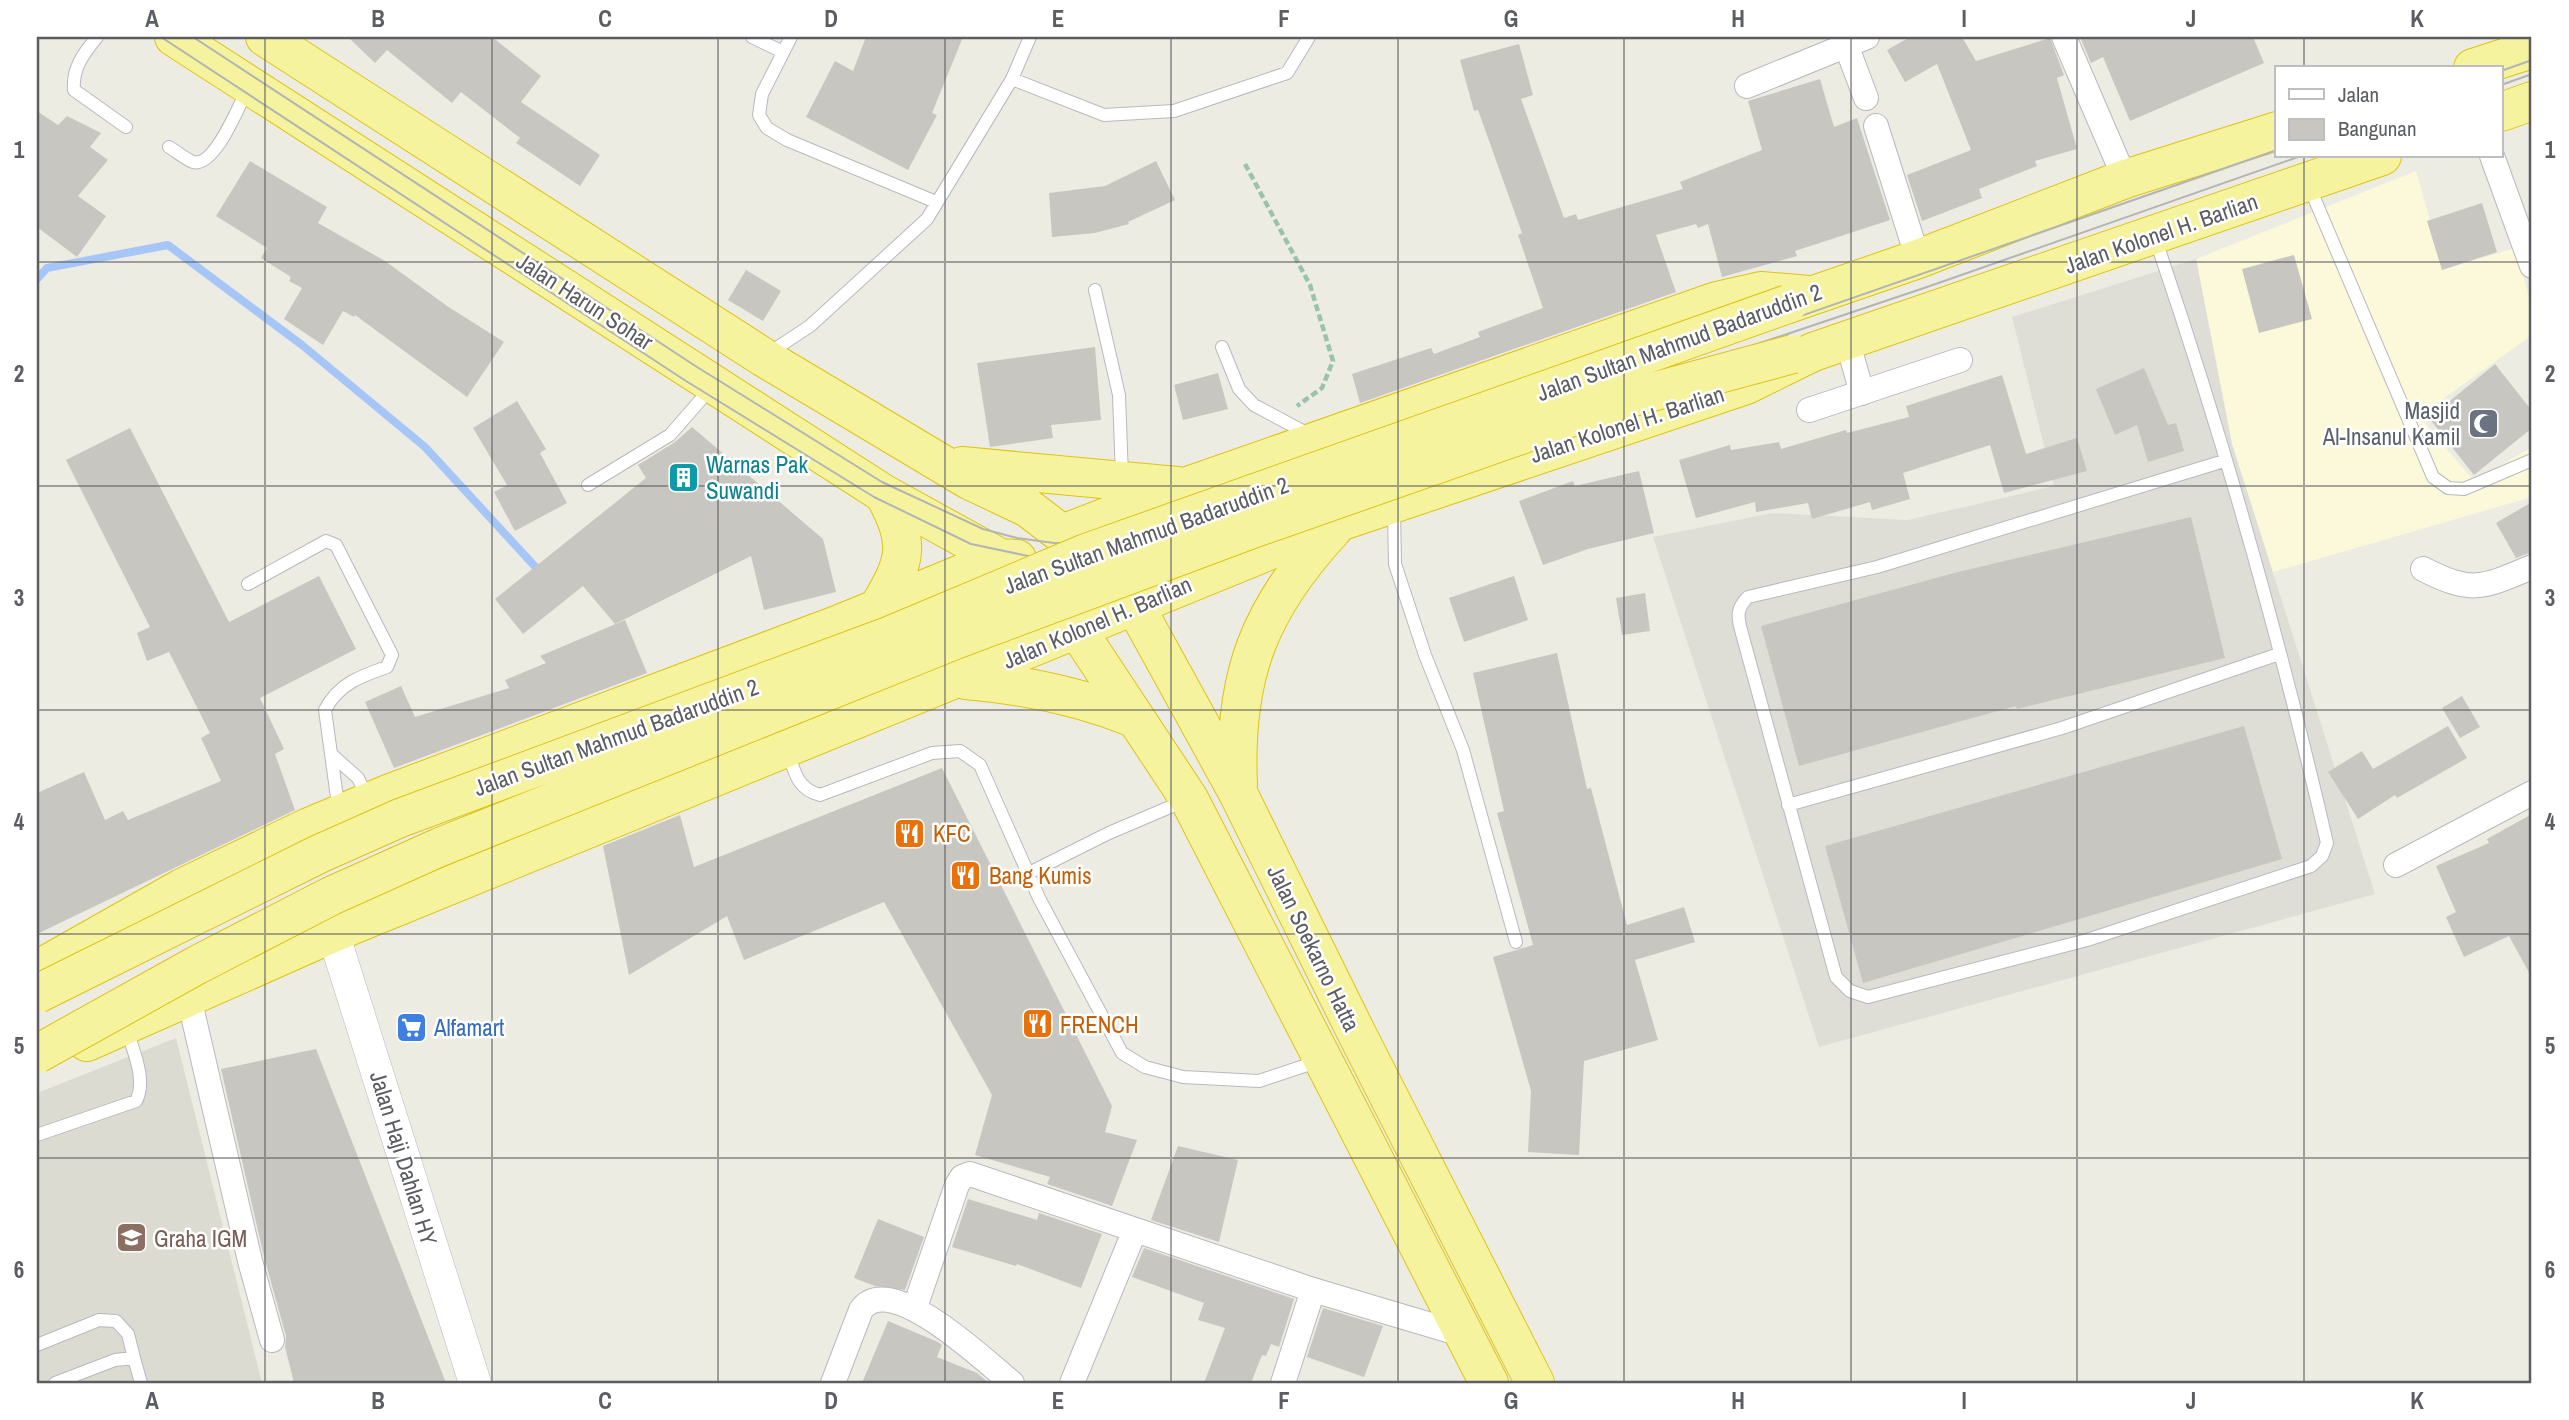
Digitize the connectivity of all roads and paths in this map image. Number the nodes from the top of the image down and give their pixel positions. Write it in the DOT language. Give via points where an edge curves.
graph roads {
  1 [pos="97,37"];
  2 [pos="174,37"];
  3 [pos="265,37"];
  4 [pos="752,37"];
  5 [pos="791,37"];
  6 [pos="1030,37"];
  7 [pos="1309,37"];
  8 [pos="2064,37"];
  9 [pos="2528,37"];
  10 [pos="1852,39"];
  11 [pos="2532,48"];
  12 [pos="783,52"];
  13 [pos="2479,66"];
  14 [pos="1012,79"];
  15 [pos="249,85"];
  16 [pos="1747,86"];
  17 [pos="1866,98"];
  18 [pos="2532,101"];
  19 [pos="2502,112"];
  20 [pos="1876,125"];
  21 [pos="126,127"];
  22 [pos="2275,132"];
  23 [pos="169,147"];
  24 [pos="2376,158"];
  25 [pos="2493,158"];
  26 [pos="1245,164"];
  27 [pos="2125,179"];
  28 [pos="2307,183"];
  29 [pos="936,202"];
  30 [pos="2154,234"];
  31 [pos="1918,259"];
  32 [pos="2532,266"];
  33 [pos="1095,290"];
  34 [pos="1798,299"];
  35 [pos="1222,347"];
  36 [pos="1818,349"];
  37 [pos="763,357"];
  38 [pos="1960,360"];
  39 [pos="713,385"];
  40 [pos="1862,393"];
  41 [pos="1809,410"];
  42 [pos="1279,419"];
  43 [pos="1319,440"];
  44 [pos="2532,460"];
  45 [pos="2224,461"];
  46 [pos="942,465"];
  47 [pos="1122,481"];
  48 [pos="588,485"];
  49 [pos="1185,487"];
  50 [pos="884,494"];
  51 [pos="1394,502"];
  52 [pos="1339,522"];
  53 [pos="1060,551"];
  54 [pos="1000,558"];
  55 [pos="2532,567"];
  56 [pos="2423,569"];
  57 [pos="1215,573"];
  58 [pos="248,584"];
  59 [pos="1135,606"];
  60 [pos="878,608"];
  61 [pos="837,625"];
  62 [pos="1078,631"];
  63 [pos="2279,654"];
  64 [pos="959,680"];
  65 [pos="880,709"];
  66 [pos="1134,718"];
  67 [pos="787,747"];
  68 [pos="331,754"];
  69 [pos="1238,793"];
  70 [pos="2532,793"];
  71 [pos="1189,799"];
  72 [pos="1788,805"];
  73 [pos="354,808"];
  74 [pos="2396,865"];
  75 [pos="1029,873"];
  76 [pos="333,933"];
  77 [pos="1516,942"];
  78 [pos="37,970"];
  79 [pos="37,994"];
  80 [pos="189,998"];
  81 [pos="126,1026"];
  82 [pos="37,1054"];
  83 [pos="1323,1060"];
  84 [pos="37,1062"];
  85 [pos="37,1135"];
  86 [pos="1135,1230"];
  87 [pos="1313,1290"];
  88 [pos="915,1307"];
  89 [pos="1461,1334"];
  90 [pos="271,1340"];
  91 [pos="37,1345"];
  92 [pos="134,1358"];
  93 [pos="55,1383"];
  94 [pos="141,1383"];
  95 [pos="475,1383"];
  96 [pos="833,1383"];
  97 [pos="1012,1383"];
  98 [pos="1072,1383"];
  99 [pos="1283,1383"];
  100 [pos="1489,1383"];
  101 [pos="1535,1383"];
  1 -- 21 [label="lane" via="81,58 73,77 74,90"];
  2 -- 15 [label="highway, Jalan Harun Sohar"];
  3 -- 37 [label="highway"];
  4 -- 12 [label="lane"];
  5 -- 12 [label="lane"];
  6 -- 14 [label="lane"];
  7 -- 14 [label="lane" via="1287,74 1174,111 1104,115"];
  8 -- 27 [label="street"];
  9 -- 11 [label="street"];
  10 -- 16 [label="street"];
  10 -- 17 [label="street"];
  11 -- 13 [label="highway"];
  12 -- 29 [label="lane" via="762,94 759,115 767,128"];
  14 -- 29 [label="lane"];
  15 -- 23 [label="lane" via="216,150 206,160 193,162"];
  15 -- 39 [label="highway, Jalan Harun Sohar"];
  18 -- 19 [label="highway"];
  20 -- 31 [label="street"];
  22 -- 27 [label="highway, Jalan Sultan Mahmud Badaruddin 2"];
  24 -- 28 [label="highway, Jalan Kolonel H. Barlian"];
  25 -- 32 [label="street"];
  26 -- 42 [label="path" via="1310,285 1334,361 1322,388"];
  27 -- 31 [label="highway, Jalan Sultan Mahmud Badaruddin 2"];
  28 -- 30 [label="highway, Jalan Kolonel H. Barlian"];
  28 -- 44 [label="lane" via="2433,477 2448,488 2464,489"];
  29 -- 37 [label="lane" via="926,219 810,326"];
  30 -- 36 [label="highway, Jalan Kolonel H. Barlian"];
  30 -- 45 [label="lane"];
  31 -- 34 [label="highway, Jalan Sultan Mahmud Badaruddin 2"];
  33 -- 47 [label="lane" via="1119,395"];
  34 -- 43 [label="highway" via="1762,291 1717,301"];
  34 -- 79 [label="highway, Jalan Sultan Mahmud Badaruddin 2, bridge" via="1086,552 891,635 400,818"];
  35 -- 42 [label="lane" via="1239,389 1254,405"];
  36 -- 40 [label="street"];
  36 -- 51 [label="highway, Jalan Kolonel H. Barlian" via="1746,385"];
  36 -- 82 [label="highway, Jalan Sultan Mahmud Badaruddin 2, bridge" via="1615,402 1230,537 942,645 440,847 331,896"];
  37 -- 46 [label="highway"];
  38 -- 40 [label="street"];
  39 -- 48 [label="lane" via="670,435"];
  39 -- 50 [label="highway, Jalan Harun Sohar"];
  40 -- 41 [label="street"];
  42 -- 43 [label="lane"];
  43 -- 49 [label="highway"];
  45 -- 63 [label="lane"];
  45 -- 72 [label="lane" via="1877,567 1748,597 1737,616"];
  46 -- 47 [label="highway"];
  46 -- 53 [label="highway" via="1028,508"];
  47 -- 49 [label="highway"];
  49 -- 53 [label="highway"];
  49 -- 57 [label="highway" via="1171,514 1175,533 1198,564"];
  50 -- 54 [label="highway, Jalan Harun Sohar"];
  50 -- 60 [label="highway" via="901,528 902,555"];
  51 -- 52 [label="highway, Jalan Kolonel H. Barlian"];
  51 -- 77 [label="lane" via="1395,564 1463,750"];
  52 -- 57 [label="highway, Jalan Kolonel H. Barlian"];
  52 -- 69 [label="highway" via="1292,579 1256,642 1239,706"];
  53 -- 54 [label="highway" via="1028,560"];
  53 -- 59 [label="highway, Jalan Soekarno Hatta"];
  53 -- 62 [label="highway" via="1060,592"];
  54 -- 60 [label="highway"];
  54 -- 62 [label="highway, Jalan Soekarno Hatta"];
  55 -- 56 [label="street" via="2464,587"];
  57 -- 59 [label="highway, Jalan Kolonel H. Barlian"];
  58 -- 68 [label="lane" via="331,541 374,615 392,660 387,667 354,678 330,700 324,722"];
  59 -- 62 [label="highway, Jalan Kolonel H. Barlian"];
  59 -- 69 [label="highway, Jalan Soekarno Hatta"];
  60 -- 61 [label="highway"];
  61 -- 65 [label="highway" via="873,656 881,674"];
  61 -- 73 [label="highway"];
  62 -- 64 [label="highway, Jalan Kolonel H. Barlian"];
  62 -- 66 [label="highway, Jalan Soekarno Hatta"];
  63 -- 72 [label="lane" via="2062,728"];
  63 -- 72 [label="lane" via="2327,843 2322,856 2311,866 2087,940 1868,996 1850,991 1836,977"];
  64 -- 65 [label="highway, Jalan Kolonel H. Barlian"];
  64 -- 66 [label="highway" via="1038,689"];
  65 -- 67 [label="highway, Jalan Kolonel H. Barlian"];
  66 -- 71 [label="highway, Jalan Soekarno Hatta"];
  67 -- 75 [label="lane" via="796,779 808,792 820,795 932,753 960,751 980,765"];
  67 -- 76 [label="highway, Jalan Kolonel H. Barlian"];
  68 -- 73 [label="lane"];
  68 -- 73 [label="lane" via="358,778"];
  69 -- 101 [label="highway, Jalan Soekarno Hatta"];
  70 -- 74 [label="street"];
  71 -- 75 [label="lane"];
  71 -- 83 [label="highway, Jalan Soekarno Hatta"];
  73 -- 78 [label="highway" via="182,888"];
  75 -- 83 [label="lane" via="1122,1053 1145,1068 1183,1077 1259,1082"];
  76 -- 80 [label="highway, Jalan Kolonel H. Barlian"];
  76 -- 95 [label="street, Jalan Haji Dahlan HY"];
  80 -- 81 [label="highway, Jalan Kolonel H. Barlian"];
  80 -- 90 [label="street"];
  81 -- 84 [label="highway, Jalan Kolonel H. Barlian"];
  81 -- 85 [label="lane" via="140,1079 135,1101"];
  83 -- 89 [label="highway, Jalan Soekarno Hatta"];
  86 -- 87 [label="street"];
  86 -- 88 [label="street" via="970,1174 957,1185"];
  86 -- 98 [label="street"];
  87 -- 89 [label="street"];
  87 -- 99 [label="street"];
  88 -- 96 [label="street" via="876,1298 867,1301"];
  88 -- 97 [label="street"];
  89 -- 100 [label="highway, Jalan Soekarno Hatta"];
  91 -- 92 [label="lane" via="99,1320 116,1321 128,1334"];
  92 -- 93 [label="lane" via="115,1360"];
  92 -- 94 [label="lane"];
}
